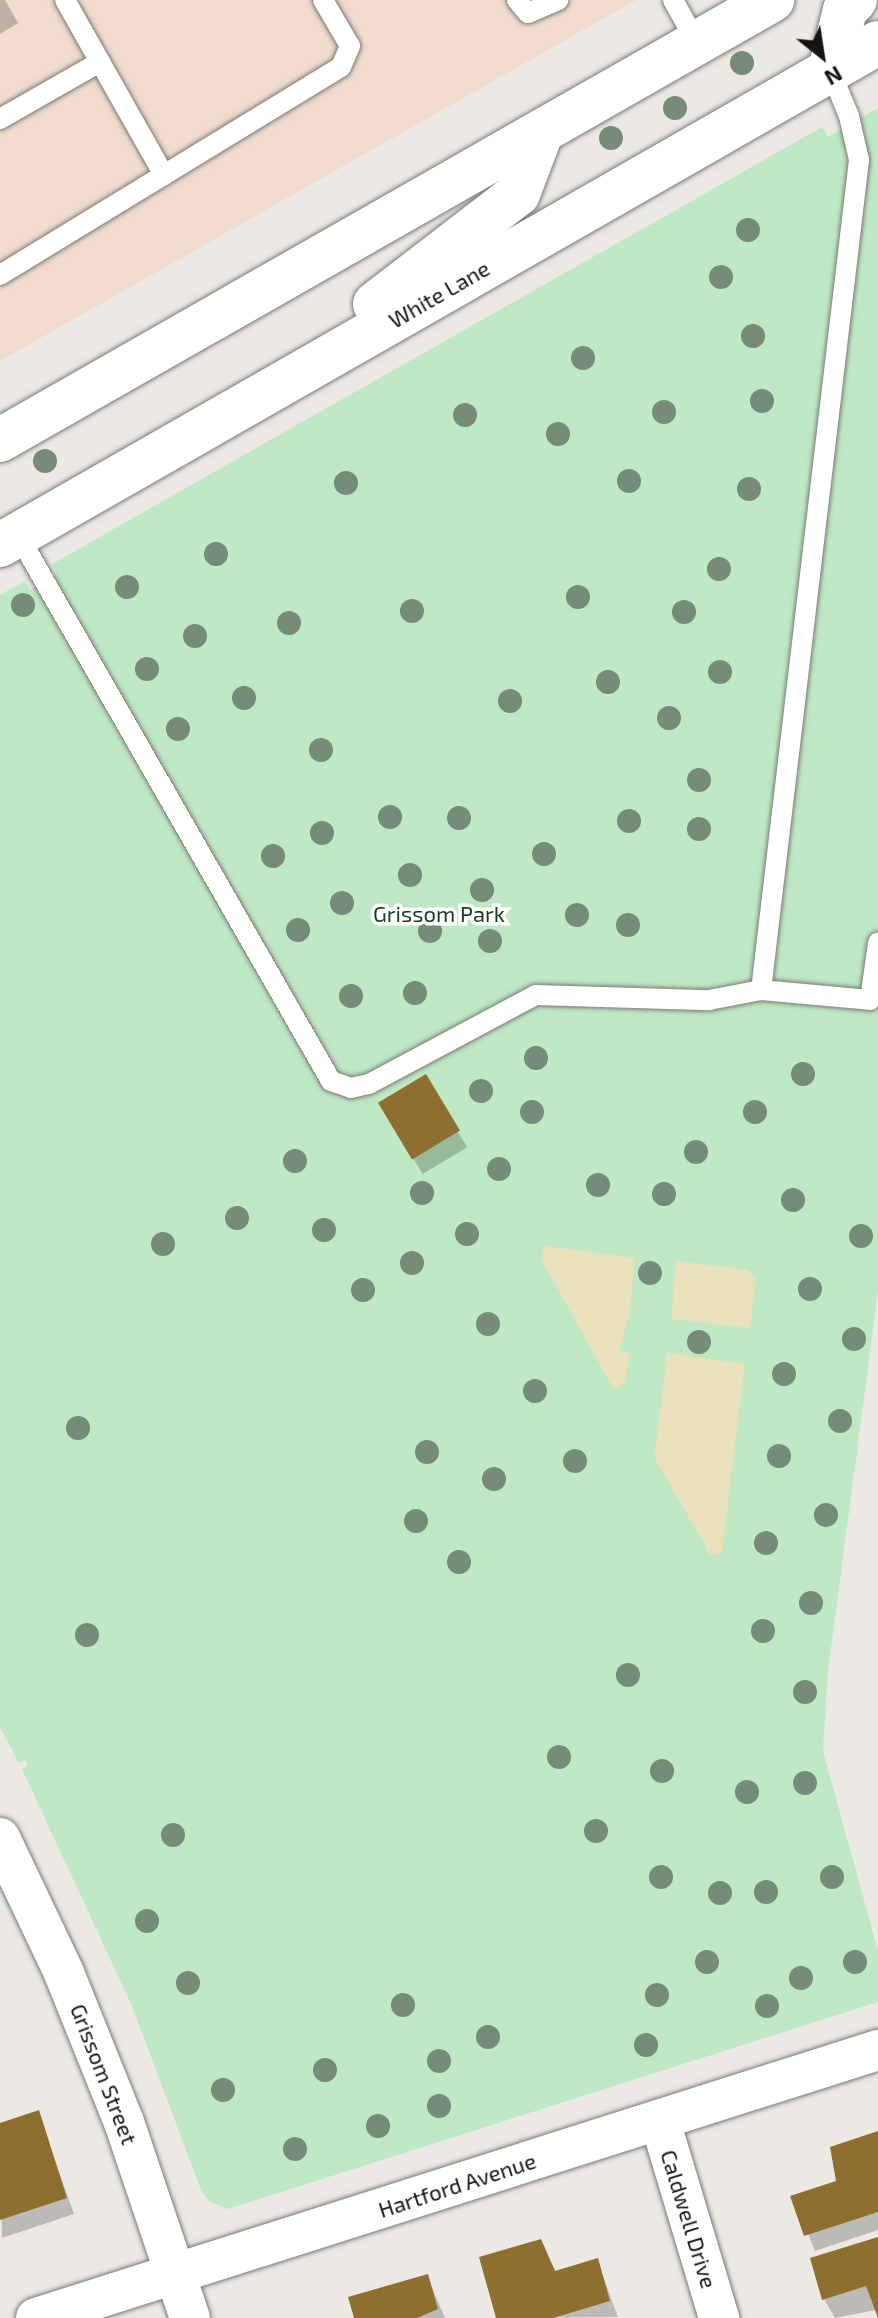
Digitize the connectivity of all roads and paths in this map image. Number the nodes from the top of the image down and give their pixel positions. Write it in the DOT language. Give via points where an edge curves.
graph roads {
  1 [pos="65,0"];
  2 [pos="323,0"];
  3 [pos="517,0"];
  4 [pos="558,0"];
  5 [pos="673,0"];
  6 [pos="772,0"];
  7 [pos="855,0"];
  8 [pos="697,43"];
  9 [pos="878,43"];
  10 [pos="100,62"];
  11 [pos="830,70"];
  12 [pos="0,119"];
  13 [pos="541,133"];
  14 [pos="164,175"];
  15 [pos="0,275"];
  16 [pos="236,410"];
  17 [pos="0,440"];
  18 [pos="9,540"];
  19 [pos="878,943"];
  20 [pos="761,990"];
  21 [pos="0,1838"];
  22 [pos="878,2050"];
  23 [pos="660,2121"];
  24 [pos="176,2274"];
  25 [pos="36,2318"];
  26 [pos="190,2318"];
  27 [pos="719,2318"];
  1 -- 10 [label="lane"];
  2 -- 14 [label="lane" via="350,46 341,67"];
  3 -- 4 [label="lane" via="528,13"];
  5 -- 8 [label="lane"];
  6 -- 8 [label="main road"];
  7 -- 11 [label="main road" via="845,10"];
  8 -- 13 [label="main road"];
  9 -- 11 [label="main road, White Lane"];
  10 -- 12 [label="lane"];
  10 -- 14 [label="lane"];
  11 -- 16 [label="main road, White Lane"];
  11 -- 20 [label="lane" via="859,160"];
  13 -- 16 [label="main road" via="518,194"];
  13 -- 17 [label="main road"];
  14 -- 15 [label="lane"];
  16 -- 18 [label="main road, White Lane"];
  18 -- 20 [label="lane" via="331,1081 351,1088 369,1084 536,995 709,1000"];
  19 -- 20 [label="lane" via="870,1000"];
  21 -- 24 [label="street, Grissom Street" via="86,2027"];
  22 -- 23 [label="street, Hartford Avenue"];
  23 -- 24 [label="street, Hartford Avenue"];
  23 -- 27 [label="street, Caldwell Drive"];
  24 -- 25 [label="street, Hartford Avenue"];
  24 -- 26 [label="street, Grissom Street"];
}
